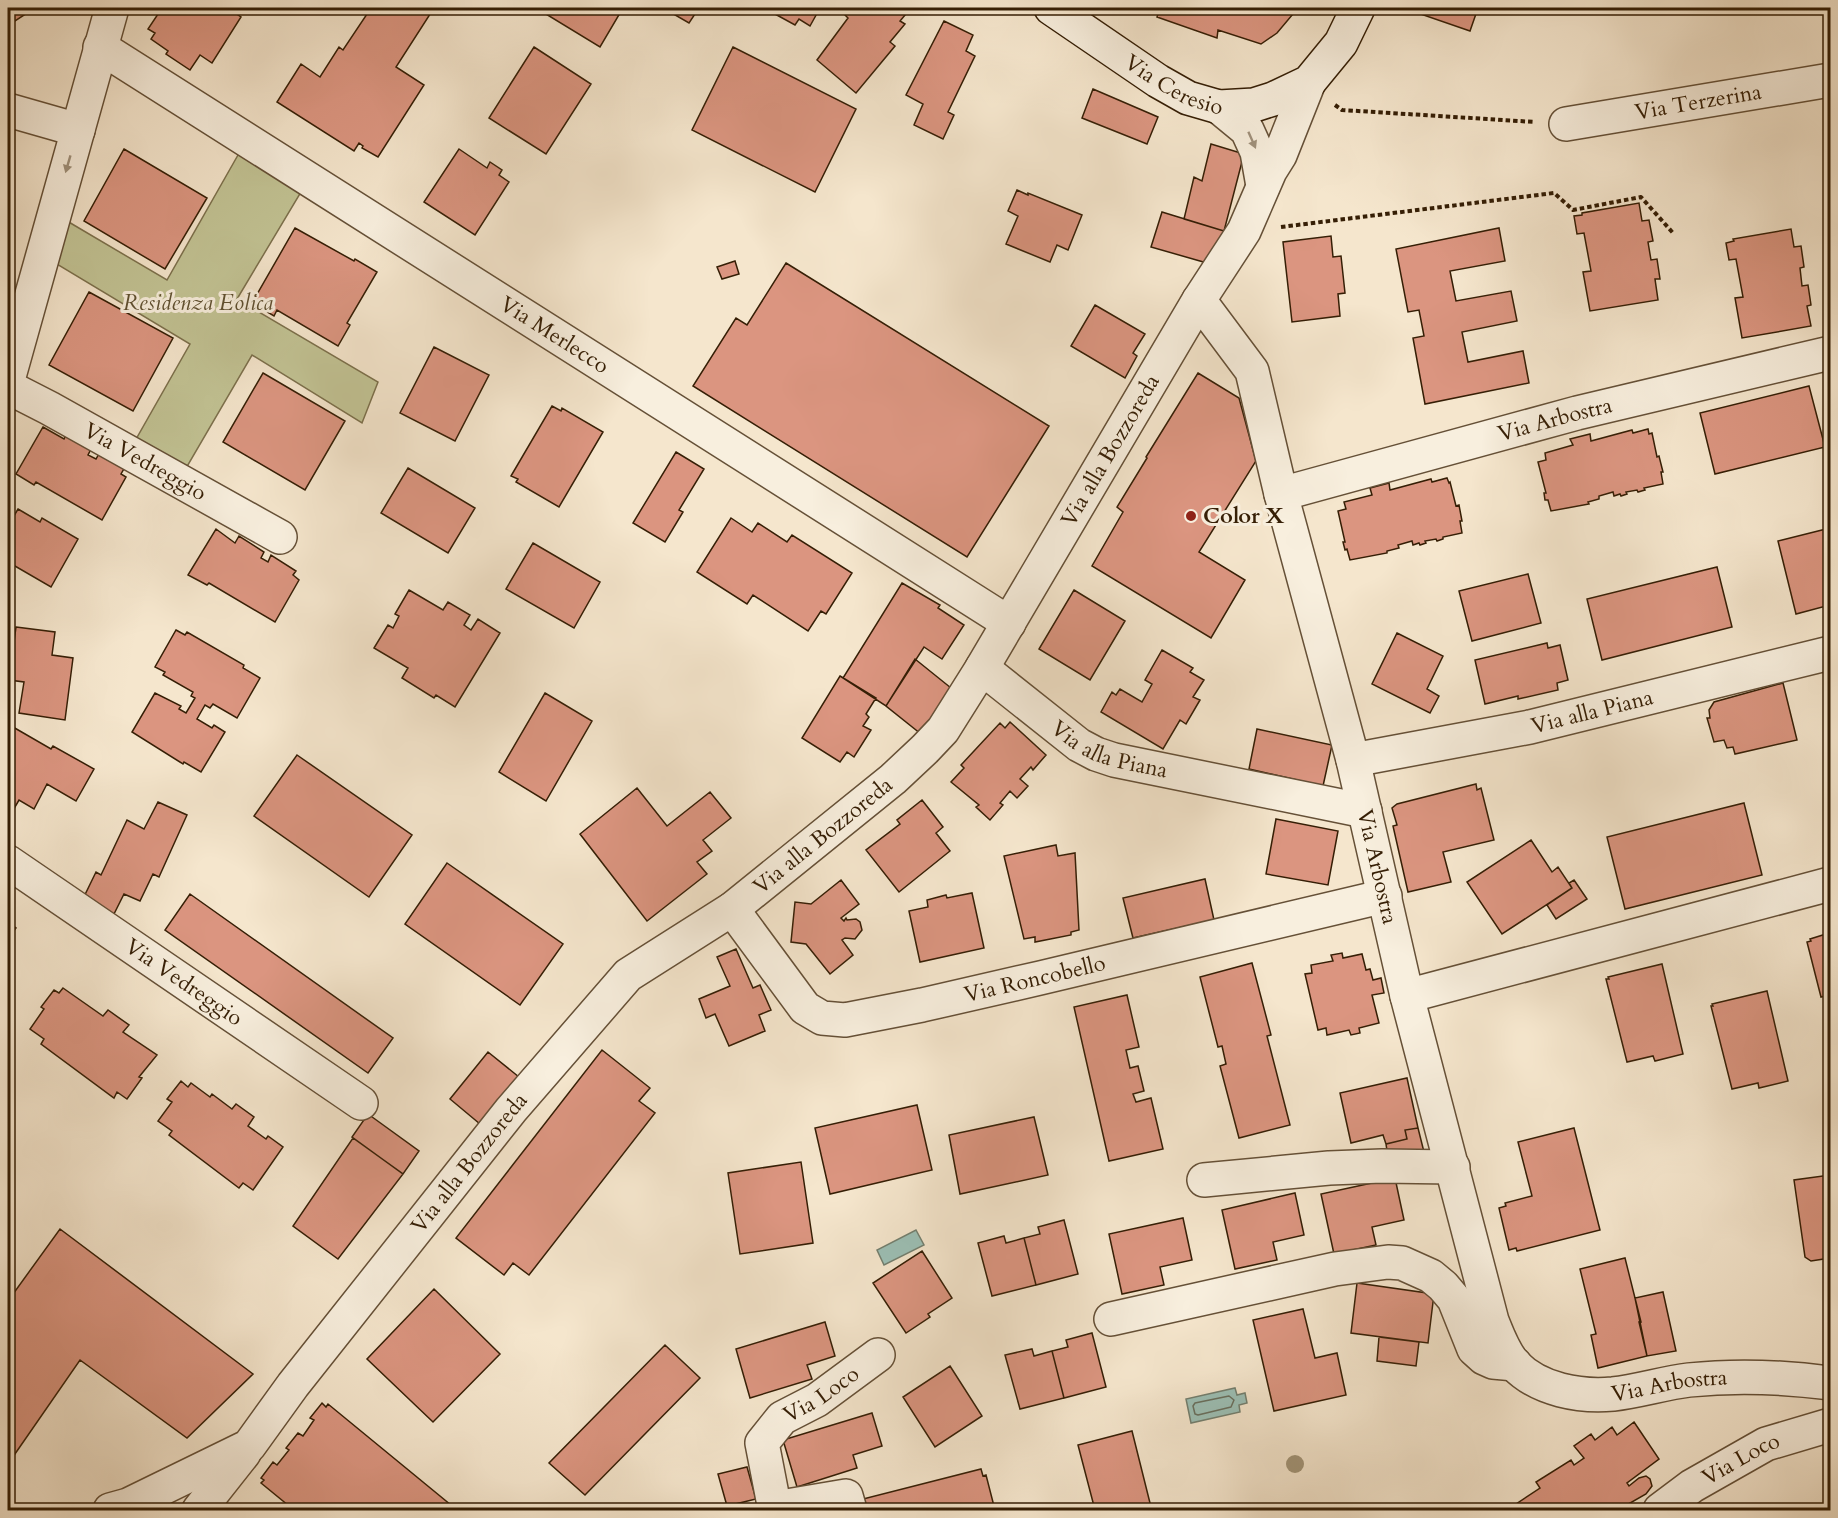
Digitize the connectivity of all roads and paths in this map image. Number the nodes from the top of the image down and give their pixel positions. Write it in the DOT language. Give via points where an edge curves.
graph roads {
  1 [pos="112,8"];
  2 [pos="1051,8"];
  3 [pos="1358,8"];
  4 [pos="100,47"];
  5 [pos="1830,80"];
  6 [pos="1309,82"];
  7 [pos="1219,107"];
  8 [pos="8,110"];
  9 [pos="1566,123"];
  10 [pos="78,130"];
  11 [pos="1263,186"];
  12 [pos="1244,231"];
  13 [pos="1674,233"];
  14 [pos="1199,300"];
  15 [pos="1830,353"];
  16 [pos="8,380"];
  17 [pos="8,387"];
  18 [pos="1281,494"];
  19 [pos="280,537"];
  20 [pos="1009,622"];
  21 [pos="1830,653"];
  22 [pos="982,668"];
  23 [pos="1353,760"];
  24 [pos="1365,811"];
  25 [pos="8,862"];
  26 [pos="1830,884"];
  27 [pos="1385,896"];
  28 [pos="732,909"];
  29 [pos="1407,996"];
  30 [pos="361,1103"];
  31 [pos="1453,1167"];
  32 [pos="1204,1180"];
  33 [pos="1111,1319"];
  34 [pos="878,1355"];
  35 [pos="1515,1364"];
  36 [pos="1830,1383"];
  37 [pos="1830,1425"];
  38 [pos="249,1446"];
  39 [pos="775,1509"];
  40 [pos="110,1510"];
  41 [pos="199,1510"];
  42 [pos="850,1510"];
  43 [pos="1660,1510"];
  1 -- 4 [label="street"];
  2 -- 7 [label="street, Via Ceresio" via="1158,81 1188,98"];
  3 -- 6 [label="street, Via alla Bozzoreda" via="1341,43"];
  4 -- 10 [label="street"];
  4 -- 20 [label="street, Via Merlecco"];
  5 -- 9 [label="street, Via Terzerina"];
  6 -- 7 [label="street, Via Ceresio" via="1254,105"];
  6 -- 9 [label="path" via="1342,110"];
  6 -- 11 [label="street, Via alla Bozzoreda" via="1280,155"];
  7 -- 11 [label="street, one-way" via="1248,130 1257,152"];
  8 -- 10 [label="street"];
  10 -- 16 [label="street, one-way"];
  11 -- 12 [label="street, Via alla Bozzoreda"];
  12 -- 13 [label="path" via="1554,193 1573,210 1641,197"];
  12 -- 14 [label="street, Via alla Bozzoreda"];
  14 -- 18 [label="street, Via Arbostra" via="1252,371"];
  14 -- 20 [label="street, Via alla Bozzoreda"];
  15 -- 18 [label="street, Via Arbostra" via="1577,413"];
  17 -- 19 [label="street, Via Vedreggio"];
  18 -- 23 [label="street, Via Arbostra"];
  20 -- 22 [label="street, Via alla Bozzoreda"];
  21 -- 23 [label="street, Via alla Piana" via="1530,727"];
  22 -- 24 [label="street, Via alla Piana" via="1078,745 1096,754"];
  22 -- 28 [label="street, Via alla Bozzoreda" via="944,730 926,750"];
  23 -- 24 [label="street, Via Arbostra"];
  24 -- 27 [label="street, Via Arbostra"];
  25 -- 30 [label="street, Via Vedreggio"];
  26 -- 29 [label="street"];
  27 -- 28 [label="street, Via Roncobello" via="845,1020 822,1018 805,1008"];
  27 -- 29 [label="street, Via Arbostra"];
  28 -- 38 [label="street, Via alla Bozzoreda" via="628,975 511,1110"];
  29 -- 31 [label="street, Via Arbostra"];
  31 -- 32 [label="street" via="1329,1168"];
  31 -- 35 [label="street, Via Arbostra" via="1492,1321"];
  33 -- 35 [label="street, Via Arbostra" via="1335,1269 1402,1263 1443,1286 1454,1299 1474,1349 1484,1358"];
  34 -- 39 [label="street, Via Loco" via="817,1400 782,1418 762,1443"];
  35 -- 36 [label="street, Via Arbostra" via="1534,1380 1582,1394 1612,1394 1689,1380 1758,1377"];
  37 -- 43 [label="street, Via Loco" via="1766,1444 1692,1486"];
  38 -- 40 [label="street, Via alla Bozzoreda"];
  38 -- 41 [label="street"];
  39 -- 42 [label="street, Via Loco" via="846,1496"];
}
